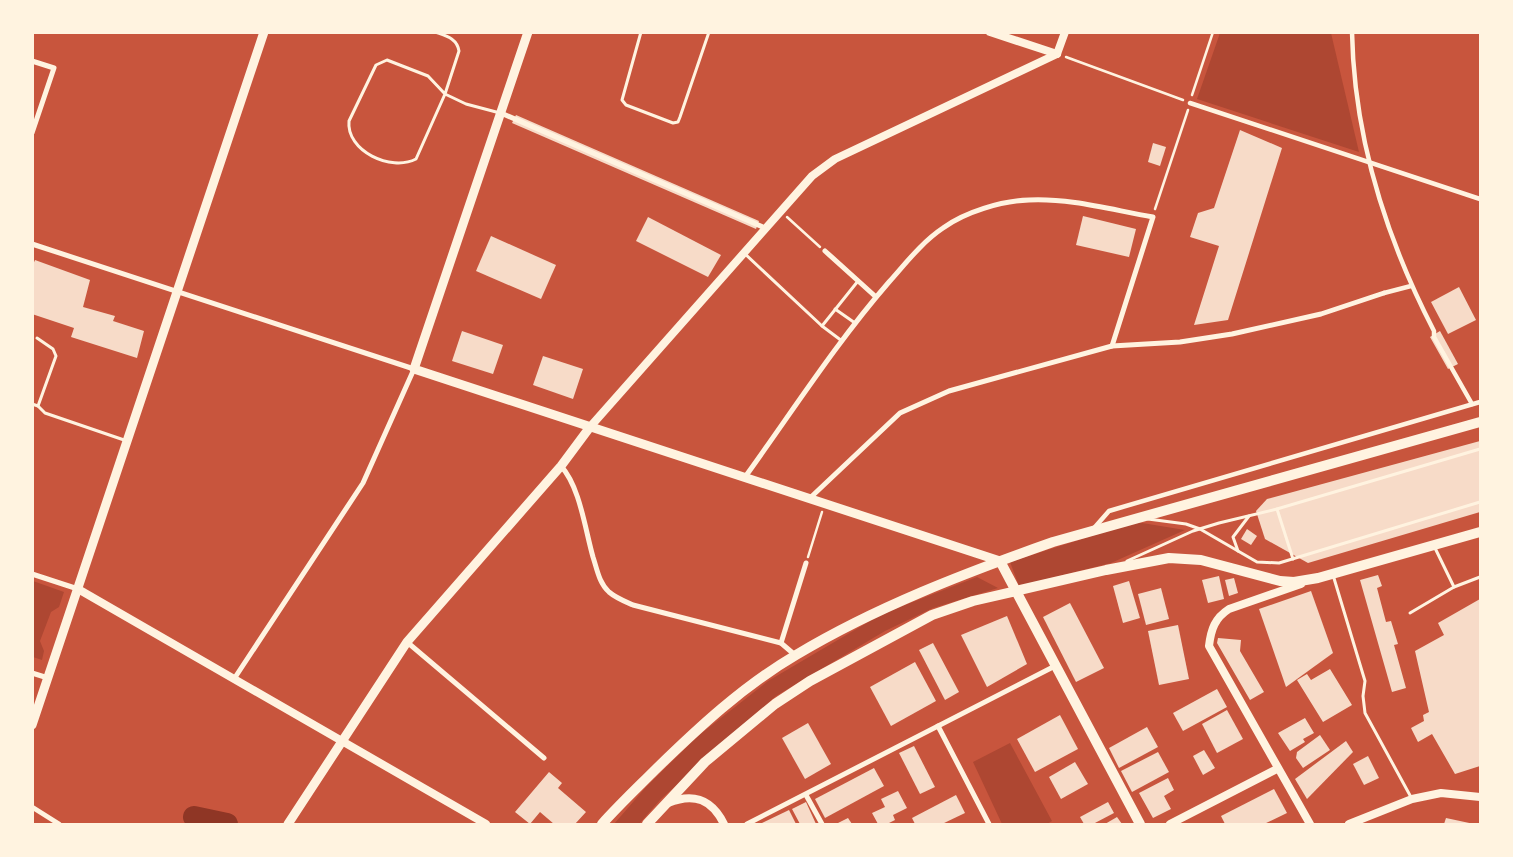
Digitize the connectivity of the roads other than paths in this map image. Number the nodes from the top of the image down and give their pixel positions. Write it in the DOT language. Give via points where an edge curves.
graph roads {
  1 [pos="264,32"];
  2 [pos="435,32"];
  3 [pos="528,32"];
  4 [pos="641,32"];
  5 [pos="709,32"];
  6 [pos="990,32"];
  7 [pos="1065,32"];
  8 [pos="1352,32"];
  9 [pos="1057,54"];
  10 [pos="32,61"];
  11 [pos="445,94"];
  12 [pos="1190,103"];
  13 [pos="500,113"];
  14 [pos="32,134"];
  15 [pos="1369,162"];
  16 [pos="1480,199"];
  17 [pos="765,228"];
  18 [pos="32,244"];
  19 [pos="824,251"];
  20 [pos="744,253"];
  21 [pos="858,281"];
  22 [pos="1410,286"];
  23 [pos="178,292"];
  24 [pos="1384,293"];
  25 [pos="876,297"];
  26 [pos="835,309"];
  27 [pos="855,324"];
  28 [pos="822,326"];
  29 [pos="37,338"];
  30 [pos="842,341"];
  31 [pos="1112,346"];
  32 [pos="414,369"];
  33 [pos="1480,402"];
  34 [pos="32,404"];
  35 [pos="1472,404"];
  36 [pos="38,406"];
  37 [pos="1480,422"];
  38 [pos="590,427"];
  39 [pos="128,441"];
  40 [pos="1480,449"];
  41 [pos="561,466"];
  42 [pos="744,477"];
  43 [pos="810,499"];
  44 [pos="1480,502"];
  45 [pos="1277,509"];
  46 [pos="1249,516"];
  47 [pos="1132,518"];
  48 [pos="1200,529"];
  49 [pos="1091,532"];
  50 [pos="1480,532"];
  51 [pos="1434,545"];
  52 [pos="1238,551"];
  53 [pos="1293,559"];
  54 [pos="1000,561"];
  55 [pos="806,563"];
  56 [pos="1106,570"];
  57 [pos="32,574"];
  58 [pos="1333,574"];
  59 [pos="1480,577"];
  60 [pos="1318,578"];
  61 [pos="1454,587"];
  62 [pos="78,590"];
  63 [pos="1015,592"];
  64 [pos="1410,613"];
  65 [pos="406,642"];
  66 [pos="780,643"];
  67 [pos="796,655"];
  68 [pos="1055,666"];
  69 [pos="32,673"];
  70 [pos="48,678"];
  71 [pos="234,679"];
  72 [pos="32,726"];
  73 [pos="938,726"];
  74 [pos="342,740"];
  75 [pos="544,758"];
  76 [pos="1277,769"];
  77 [pos="806,795"];
  78 [pos="1480,797"];
  79 [pos="1412,799"];
  80 [pos="664,804"];
  81 [pos="32,806"];
  82 [pos="59,824"];
  83 [pos="288,824"];
  84 [pos="486,824"];
  85 [pos="602,824"];
  86 [pos="647,824"];
  87 [pos="724,824"];
  88 [pos="747,824"];
  89 [pos="822,824"];
  90 [pos="989,824"];
  91 [pos="1140,824"];
  92 [pos="1170,824"];
  93 [pos="1310,824"];
  94 [pos="1349,824"];
  1 -- 23 [label="main road"];
  2 -- 11 [label="lane" via="452,39 459,51"];
  3 -- 13 [label="main road"];
  4 -- 5 [label="lane" via="622,100 626,105 673,123 680,118"];
  6 -- 9 [label="street"];
  7 -- 9 [label="street"];
  8 -- 15 [label="street" via="1353,70"];
  9 -- 17 [label="street" via="835,159 812,176"];
  10 -- 14 [label="street" via="54,68"];
  11 -- 11 [label="lane" via="428,76 387,60 376,65 348,129 365,153 390,162 409,162 420,153"];
  11 -- 13 [label="lane" via="466,104"];
  12 -- 15 [label="street"];
  13 -- 17 [label="street"];
  13 -- 32 [label="main road"];
  15 -- 16 [label="street"];
  15 -- 22 [label="street" via="1387,226"];
  17 -- 20 [label="street"];
  18 -- 23 [label="street"];
  19 -- 21 [label="street"];
  20 -- 28 [label="lane"];
  20 -- 38 [label="street"];
  21 -- 25 [label="street"];
  21 -- 26 [label="lane"];
  22 -- 24 [label="street"];
  22 -- 35 [label="street"];
  23 -- 32 [label="street"];
  23 -- 39 [label="main road"];
  24 -- 31 [label="street" via="1321,314 1232,334 1180,342"];
  25 -- 27 [label="street"];
  25 -- 31 [label="street" via="929,238 944,227 986,209 1027,200 1044,200 1152,217"];
  26 -- 27 [label="lane"];
  26 -- 28 [label="lane"];
  27 -- 30 [label="street"];
  28 -- 30 [label="lane"];
  29 -- 36 [label="lane" via="53,349 56,356"];
  30 -- 42 [label="street"];
  31 -- 43 [label="street" via="949,391 913,405 882,429"];
  32 -- 38 [label="main road"];
  32 -- 71 [label="street" via="363,483"];
  33 -- 35 [label="street"];
  34 -- 36 [label="lane"];
  35 -- 49 [label="street" via="1109,511"];
  36 -- 39 [label="lane" via="45,413"];
  37 -- 47 [label="main road"];
  38 -- 41 [label="main road"];
  38 -- 42 [label="main road"];
  39 -- 62 [label="main road"];
  40 -- 45 [label="lane"];
  41 -- 65 [label="main road"];
  41 -- 66 [label="street" via="572,483 596,567 608,592 633,605"];
  42 -- 43 [label="main road"];
  43 -- 54 [label="main road"];
  44 -- 53 [label="lane"];
  45 -- 46 [label="lane"];
  45 -- 53 [label="lane"];
  46 -- 48 [label="lane"];
  46 -- 52 [label="lane" via="1233,537"];
  47 -- 48 [label="lane" via="1172,521"];
  47 -- 49 [label="main road"];
  48 -- 52 [label="lane"];
  48 -- 56 [label="lane"];
  49 -- 54 [label="main road"];
  50 -- 51 [label="main road"];
  51 -- 58 [label="main road"];
  51 -- 61 [label="lane"];
  52 -- 53 [label="lane" via="1257,562 1279,563"];
  54 -- 63 [label="main road"];
  54 -- 67 [label="main road" via="884,609"];
  55 -- 66 [label="street"];
  56 -- 60 [label="main road" via="1150,560 1184,558 1280,581"];
  56 -- 63 [label="main road"];
  57 -- 62 [label="street"];
  58 -- 60 [label="main road"];
  58 -- 79 [label="lane" via="1365,681 1365,713"];
  59 -- 61 [label="lane"];
  60 -- 76 [label="street" via="1229,610 1220,615 1210,634 1211,653"];
  61 -- 64 [label="lane"];
  62 -- 70 [label="main road"];
  62 -- 71 [label="street"];
  63 -- 68 [label="main road"];
  63 -- 80 [label="main road" via="932,615 810,681 730,741"];
  65 -- 74 [label="main road"];
  65 -- 75 [label="street"];
  66 -- 67 [label="street"];
  67 -- 85 [label="main road" via="705,722"];
  68 -- 73 [label="street"];
  68 -- 91 [label="main road"];
  69 -- 70 [label="street"];
  70 -- 72 [label="main road"];
  71 -- 74 [label="street"];
  73 -- 77 [label="street"];
  73 -- 90 [label="street"];
  74 -- 83 [label="main road"];
  74 -- 84 [label="street"];
  76 -- 92 [label="street"];
  76 -- 93 [label="street"];
  77 -- 88 [label="street"];
  77 -- 89 [label="street"];
  78 -- 79 [label="street" via="1441,793"];
  79 -- 94 [label="street"];
  80 -- 86 [label="main road"];
  80 -- 87 [label="street" via="677,799 704,801 716,809"];
  81 -- 82 [label="street"];
}
